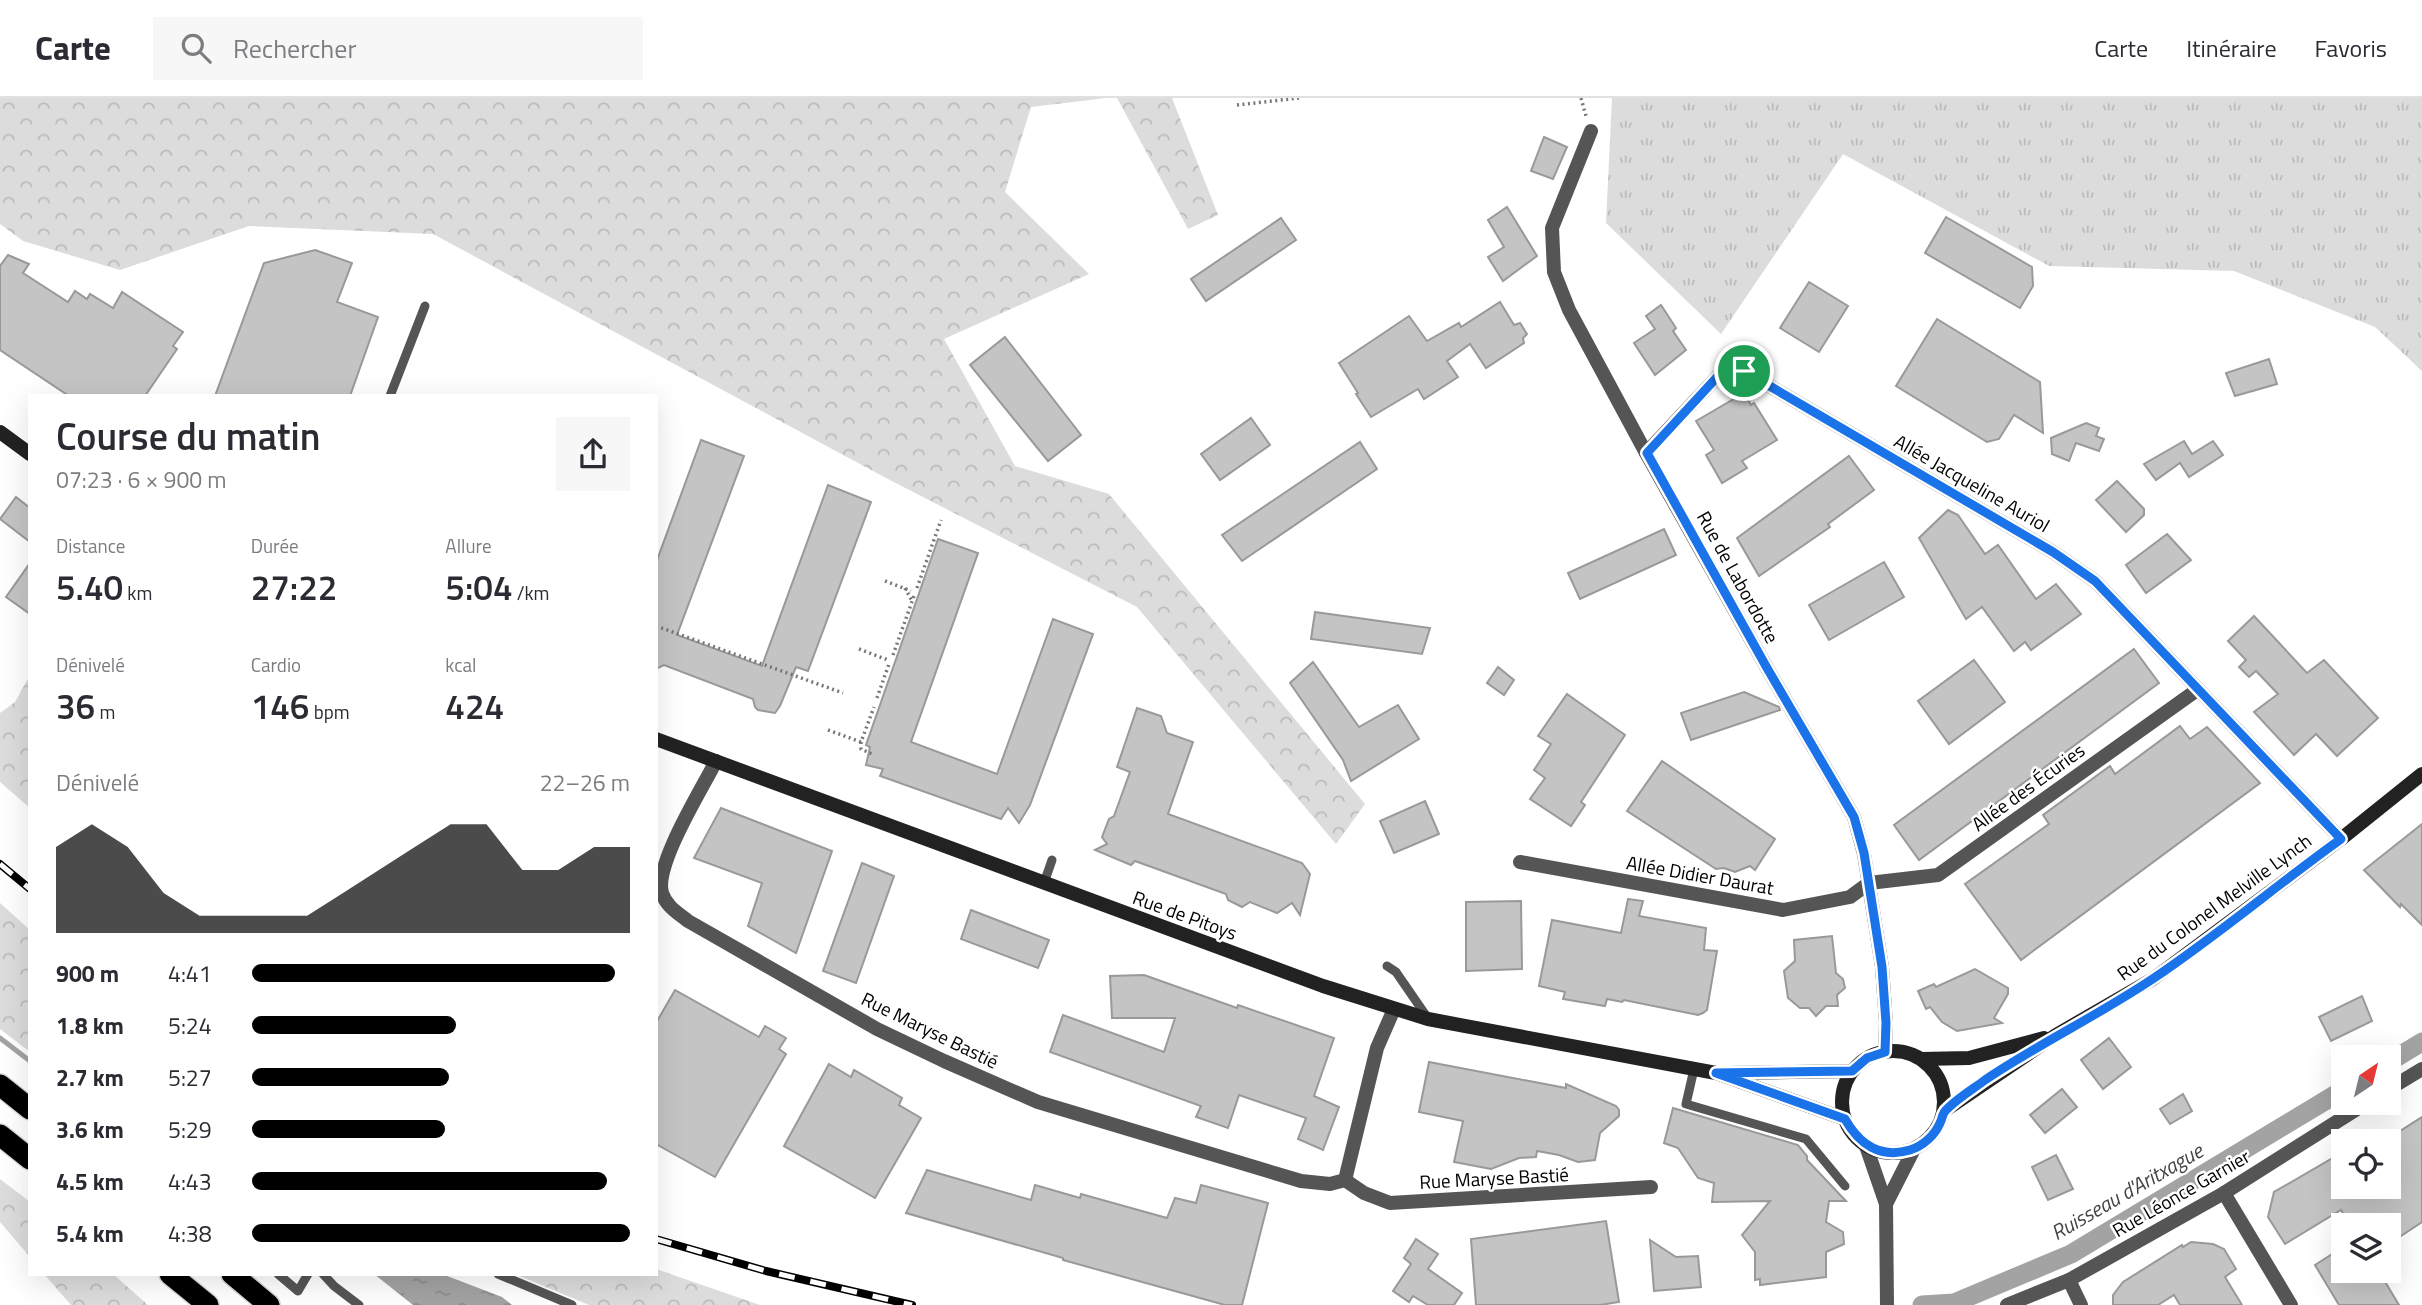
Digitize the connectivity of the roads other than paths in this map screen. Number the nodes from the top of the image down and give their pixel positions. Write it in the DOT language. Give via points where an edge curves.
graph roads {
  1 [pos="1591,131"];
  2 [pos="425,306"];
  3 [pos="391,394"];
  4 [pos="0,432"];
  5 [pos="28,453"];
  6 [pos="1647,453"];
  7 [pos="2197,690"];
  8 [pos="658,740"];
  9 [pos="716,761"];
  10 [pos="2422,774"];
  11 [pos="2341,839"];
  12 [pos="1052,860"];
  13 [pos="1520,862"];
  14 [pos="1044,883"];
  15 [pos="1869,883"];
  16 [pos="1387,966"];
  17 [pos="1394,1009"];
  18 [pos="1428,1019"];
  19 [pos="2056,1035"];
  20 [pos="1885,1052"];
  21 [pos="1921,1059"];
  22 [pos="1694,1069"];
  23 [pos="2422,1069"];
  24 [pos="1852,1071"];
  25 [pos="1716,1073"];
  26 [pos="2401,1082"];
  27 [pos="0,1085"];
  28 [pos="28,1107"];
  29 [pos="1944,1111"];
  30 [pos="2347,1115"];
  31 [pos="1845,1119"];
  32 [pos="0,1135"];
  33 [pos="1866,1146"];
  34 [pos="1914,1149"];
  35 [pos="28,1157"];
  36 [pos="1345,1180"];
  37 [pos="1845,1186"];
  38 [pos="1651,1187"];
  39 [pos="2224,1193"];
  40 [pos="1886,1204"];
  41 [pos="172,1276"];
  42 [pos="234,1276"];
  43 [pos="280,1276"];
  44 [pos="307,1276"];
  45 [pos="325,1276"];
  46 [pos="503,1276"];
  47 [pos="2069,1280"];
  48 [pos="208,1305"];
  49 [pos="269,1305"];
  50 [pos="359,1305"];
  51 [pos="572,1305"];
  52 [pos="1886,1305"];
  53 [pos="2007,1305"];
  54 [pos="2081,1305"];
  55 [pos="2291,1305"];
  1 -- 6 [label="street, Rue de Labordotte" via="1552,228 1554,272 1569,310"];
  2 -- 3 [label="lane"];
  4 -- 5 [label="street"];
  6 -- 7 [label="street, Allée Jacqueline Auriol" via="1719,375 1744,371 2095,581"];
  6 -- 15 [label="street, Rue de Labordotte" via="1854,817"];
  7 -- 11 [label="street, Allée Jacqueline Auriol"];
  7 -- 15 [label="street, Allée des Écuries" via="1938,875"];
  8 -- 9 [label="street, Rue de Pitoys"];
  9 -- 14 [label="street, Rue de Pitoys"];
  9 -- 36 [label="street, Rue Maryse Bastié" via="662,873 662,892 669,906 688,921 877,1029 1038,1102 1310,1184"];
  10 -- 11 [label="street, Rue du Colonel Melville Lynch"];
  11 -- 19 [label="street, Rue du Colonel Melville Lynch" via="2153,979"];
  12 -- 14 [label="lane"];
  13 -- 15 [label="street, Allée Didier Daurat" via="1783,909 1850,897"];
  14 -- 17 [label="street, Rue de Pitoys"];
  15 -- 20 [label="street, Rue de Labordotte" via="1884,987"];
  16 -- 18 [label="lane"];
  17 -- 18 [label="street, Rue de Pitoys"];
  17 -- 36 [label="street" via="1377,1048"];
  18 -- 22 [label="street, Rue de Pitoys"];
  19 -- 21 [label="street, Rue du Colonel Melville Lynch" via="1969,1058"];
  19 -- 29 [label="street, Rue du Colonel Melville Lynch"];
  20 -- 21 [label="street"];
  20 -- 24 [label="street" via="1867,1058"];
  21 -- 29 [label="street" via="1940,1082"];
  22 -- 25 [label="street, Rue de Pitoys"];
  22 -- 37 [label="lane" via="1686,1104 1806,1139"];
  23 -- 26 [label="street"];
  24 -- 25 [label="street"];
  24 -- 31 [label="street" via="1842,1102"];
  25 -- 31 [label="street"];
  27 -- 28 [label="highway"];
  29 -- 34 [label="street" via="1934,1134"];
  30 -- 39 [label="street, Rue Léonce Garnier"];
  31 -- 33 [label="street"];
  32 -- 35 [label="highway"];
  33 -- 34 [label="street" via="1881,1152"];
  33 -- 40 [label="street"];
  34 -- 40 [label="street"];
  36 -- 38 [label="street, Rue Maryse Bastié" via="1390,1203"];
  39 -- 47 [label="street, Rue Léonce Garnier"];
  39 -- 55 [label="street"];
  40 -- 52 [label="street"];
  41 -- 48 [label="highway"];
  42 -- 49 [label="highway"];
  43 -- 44 [label="lane" via="298,1291"];
  45 -- 50 [label="lane"];
  46 -- 51 [label="lane"];
  47 -- 53 [label="street, Rue Léonce Garnier"];
  47 -- 54 [label="street"];
}
